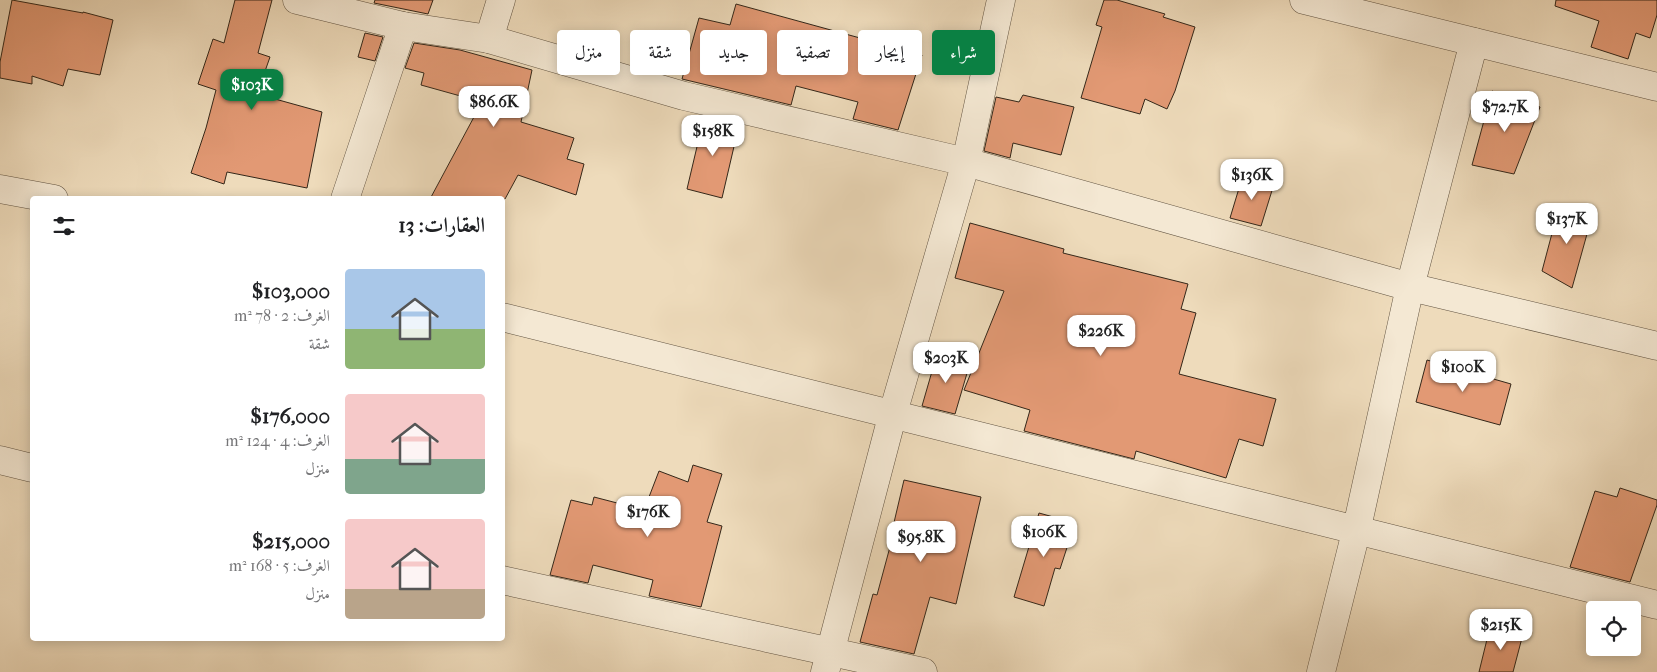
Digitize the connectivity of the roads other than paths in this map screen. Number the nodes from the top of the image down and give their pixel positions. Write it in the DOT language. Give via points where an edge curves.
graph roads {
  1 [pos="297,0"];
  2 [pos="501,0"];
  3 [pos="1001,0"];
  4 [pos="1305,0"];
  5 [pos="402,26"];
  6 [pos="489,39"];
  7 [pos="1474,42"];
  8 [pos="1657,87"];
  9 [pos="966,162"];
  10 [pos="0,189"];
  11 [pos="38,196"];
  12 [pos="346,196"];
  13 [pos="1410,287"];
  14 [pos="505,318"];
  15 [pos="1657,346"];
  16 [pos="892,414"];
  17 [pos="0,460"];
  18 [pos="30,468"];
  19 [pos="1356,532"];
  20 [pos="505,581"];
  21 [pos="1657,605"];
  22 [pos="828,661"];
  23 [pos="924,672"];
  24 [pos="1321,672"];
  1 -- 5 [label="street"];
  2 -- 6 [label="street"];
  3 -- 9 [label="street"];
  4 -- 7 [label="street"];
  5 -- 6 [label="street"];
  5 -- 12 [label="street"];
  6 -- 9 [label="street" via="684,96"];
  7 -- 8 [label="street"];
  7 -- 13 [label="street"];
  9 -- 13 [label="street"];
  9 -- 16 [label="street"];
  10 -- 11 [label="street"];
  13 -- 15 [label="street"];
  13 -- 19 [label="street"];
  14 -- 16 [label="street"];
  16 -- 19 [label="street"];
  16 -- 22 [label="street"];
  17 -- 18 [label="street"];
  19 -- 21 [label="street"];
  19 -- 24 [label="street"];
  20 -- 22 [label="street"];
  22 -- 23 [label="street"];
}
